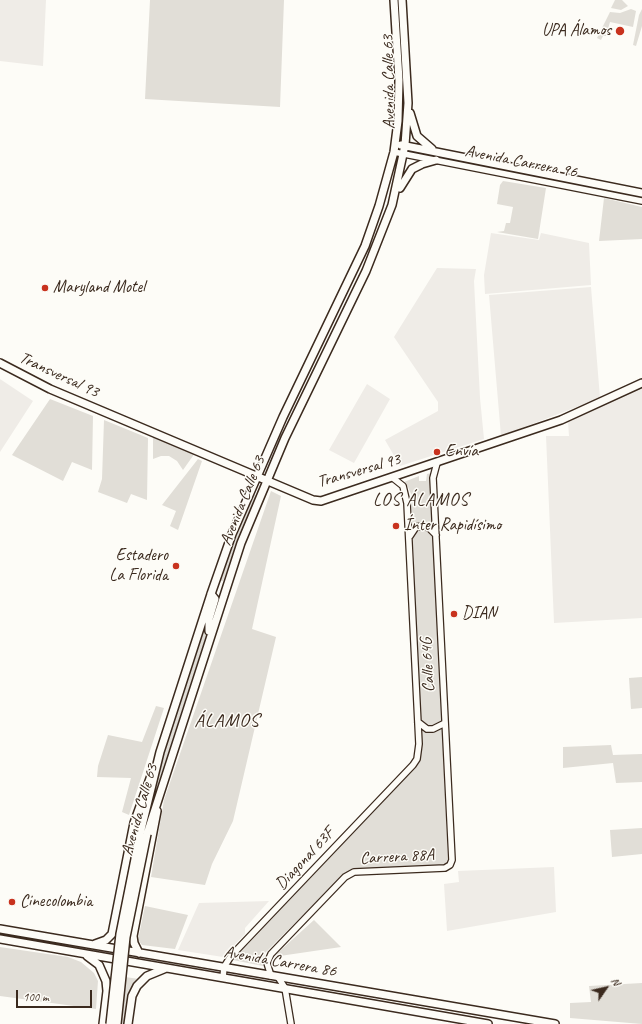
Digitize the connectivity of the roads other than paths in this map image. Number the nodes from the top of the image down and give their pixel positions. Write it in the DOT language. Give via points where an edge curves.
graph roads {
  1 [pos="394,0"];
  2 [pos="402,0"];
  3 [pos="408,103"];
  4 [pos="395,144"];
  5 [pos="405,145"];
  6 [pos="394,152"];
  7 [pos="437,152"];
  8 [pos="403,154"];
  9 [pos="436,160"];
  10 [pos="642,193"];
  11 [pos="642,201"];
  12 [pos="392,205"];
  13 [pos="0,363"];
  14 [pos="642,383"];
  15 [pos="437,463"];
  16 [pos="256,476"];
  17 [pos="393,478"];
  18 [pos="267,480"];
  19 [pos="436,535"];
  20 [pos="409,539"];
  21 [pos="211,594"];
  22 [pos="209,640"];
  23 [pos="418,722"];
  24 [pos="445,723"];
  25 [pos="160,752"];
  26 [pos="415,763"];
  27 [pos="160,791"];
  28 [pos="144,834"];
  29 [pos="450,865"];
  30 [pos="0,929"];
  31 [pos="0,939"];
  32 [pos="95,944"];
  33 [pos="140,953"];
  34 [pos="86,954"];
  35 [pos="224,967"];
  36 [pos="165,968"];
  37 [pos="275,976"];
  38 [pos="223,978"];
  39 [pos="285,988"];
  40 [pos="103,1024"];
  41 [pos="110,1024"];
  42 [pos="117,1024"];
  43 [pos="128,1024"];
  44 [pos="291,1024"];
  45 [pos="488,1024"];
  46 [pos="555,1024"];
  1 -- 4 [label="main road, Avenida Calle 63" via="399,80"];
  2 -- 3 [label="main road, Avenida Calle 63"];
  3 -- 5 [label="main road, Avenida Calle 63"];
  3 -- 7 [label="main road" via="417,136"];
  4 -- 5 [label="main road, Avenida Carrera 96"];
  4 -- 6 [label="main road, Avenida Calle 63"];
  5 -- 7 [label="main road, Avenida Carrera 96"];
  5 -- 8 [label="main road, Avenida Calle 63"];
  6 -- 8 [label="street, Avenida Carrera 96"];
  6 -- 16 [label="main road, Avenida Calle 63" via="378,211 364,246"];
  7 -- 10 [label="main road, Avenida Carrera 96"];
  8 -- 9 [label="street, Avenida Carrera 96"];
  8 -- 12 [label="main road, Avenida Calle 63"];
  9 -- 11 [label="street, Avenida Carrera 96"];
  9 -- 12 [label="main road" via="422,164 408,173"];
  12 -- 18 [label="main road, Avenida Calle 63" via="366,271"];
  13 -- 16 [label="main road, Transversal 93" via="44,387"];
  14 -- 15 [label="main road, Transversal 93" via="561,420"];
  15 -- 17 [label="main road, Transversal 93"];
  15 -- 19 [label="street, Calle 64G" via="434,478"];
  16 -- 18 [label="main road, Transversal 93"];
  16 -- 21 [label="main road, Avenida Calle 63"];
  17 -- 18 [label="main road, Transversal 93" via="321,501"];
  17 -- 20 [label="street, Calle 64G" via="403,486 407,495"];
  18 -- 22 [label="main road, Avenida Calle 63" via="237,553"];
  19 -- 20 [label="street" via="429,528 419,526"];
  19 -- 24 [label="street, Calle 64G"];
  20 -- 23 [label="street, Calle 64G"];
  21 -- 22 [label="main road" via="215,599 209,619"];
  21 -- 25 [label="main road, Avenida Calle 63"];
  22 -- 27 [label="main road, Avenida Calle 63"];
  23 -- 24 [label="street" via="427,729"];
  23 -- 26 [label="street, Calle 64G" via="419,750"];
  24 -- 29 [label="street, Calle 64G" via="452,860"];
  25 -- 28 [label="main road, Avenida Calle 63"];
  25 -- 32 [label="main road" via="135,819 112,934 106,940"];
  26 -- 35 [label="street, Diagonal 63F" via="231,956"];
  27 -- 28 [label="main road, Avenida Calle 63"];
  27 -- 33 [label="main road" via="133,933 134,943"];
  28 -- 41 [label="main road, Avenida Calle 63, bridge" via="120,934"];
  28 -- 42 [label="main road, Avenida Calle 63, bridge" via="126,937"];
  29 -- 37 [label="street, Carrera 88A" via="440,869 354,872 345,877 271,954 267,963"];
  30 -- 32 [label="main road, Avenida Carrera 86"];
  31 -- 34 [label="main road, Avenida Carrera 86"];
  32 -- 33 [label="main road, Avenida Carrera 86"];
  33 -- 35 [label="main road, Avenida Carrera 86"];
  34 -- 36 [label="main road, Avenida Carrera 86"];
  34 -- 40 [label="main road" via="98,965 106,981"];
  35 -- 37 [label="main road, Avenida Carrera 86"];
  35 -- 38 [label="street"];
  36 -- 38 [label="main road, Avenida Carrera 86"];
  36 -- 43 [label="main road" via="147,976 137,986 132,996"];
  37 -- 39 [label="street"];
  37 -- 46 [label="main road, Avenida Carrera 86"];
  38 -- 39 [label="main road, Avenida Carrera 86"];
  39 -- 44 [label="street"];
  39 -- 45 [label="main road, Avenida Carrera 86"];
}
